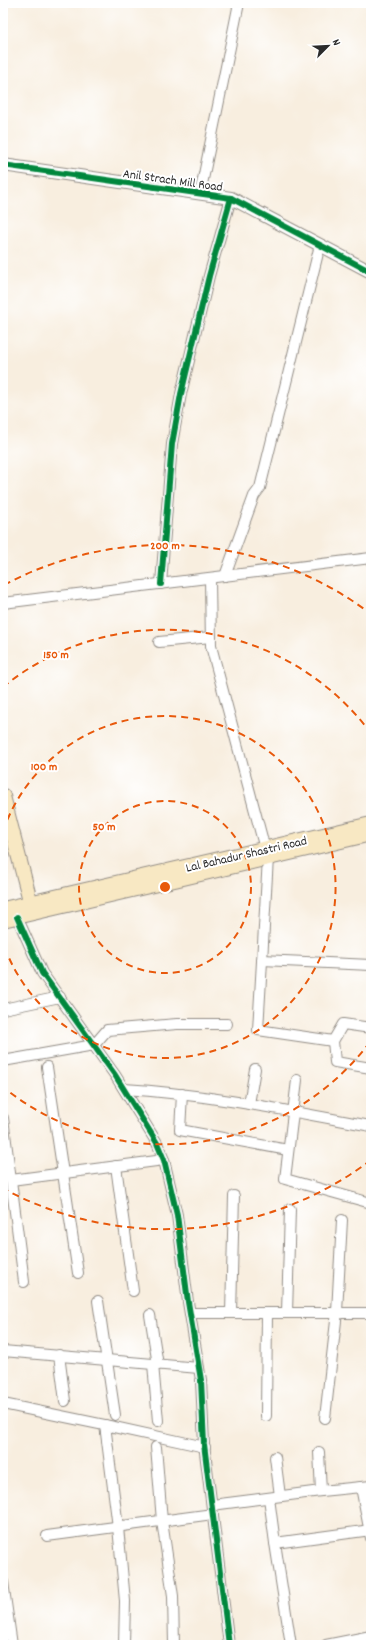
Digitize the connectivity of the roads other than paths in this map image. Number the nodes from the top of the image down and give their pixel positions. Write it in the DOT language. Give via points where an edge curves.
graph roads {
  1 [pos="239,3"];
  2 [pos="3,165"];
  3 [pos="200,194"];
  4 [pos="231,198"];
  5 [pos="320,245"];
  6 [pos="371,272"];
  7 [pos="371,558"];
  8 [pos="225,576"];
  9 [pos="210,578"];
  10 [pos="161,584"];
  11 [pos="3,602"];
  12 [pos="211,637"];
  13 [pos="159,642"];
  14 [pos="3,796"];
  15 [pos="371,824"];
  16 [pos="371,834"];
  17 [pos="266,853"];
  18 [pos="32,908"];
  19 [pos="3,909"];
  20 [pos="10,918"];
  21 [pos="262,960"];
  22 [pos="371,965"];
  23 [pos="60,997"];
  24 [pos="3,1009"];
  25 [pos="227,1024"];
  26 [pos="371,1028"];
  27 [pos="333,1041"];
  28 [pos="94,1045"];
  29 [pos="3,1061"];
  30 [pos="47,1067"];
  31 [pos="371,1068"];
  32 [pos="255,1069"];
  33 [pos="297,1080"];
  34 [pos="124,1089"];
  35 [pos="182,1094"];
  36 [pos="249,1104"];
  37 [pos="292,1111"];
  38 [pos="3,1118"];
  39 [pos="371,1126"];
  40 [pos="288,1150"];
  41 [pos="164,1160"];
  42 [pos="116,1166"];
  43 [pos="64,1173"];
  44 [pos="11,1180"];
  45 [pos="234,1196"];
  46 [pos="371,1203"];
  47 [pos="290,1209"];
  48 [pos="342,1220"];
  49 [pos="78,1273"];
  50 [pos="24,1282"];
  51 [pos="133,1291"];
  52 [pos="98,1301"];
  53 [pos="337,1312"];
  54 [pos="190,1313"];
  55 [pos="231,1313"];
  56 [pos="267,1313"];
  57 [pos="287,1313"];
  58 [pos="371,1313"];
  59 [pos="150,1315"];
  60 [pos="3,1351"];
  61 [pos="59,1355"];
  62 [pos="107,1360"];
  63 [pos="155,1364"];
  64 [pos="199,1368"];
  65 [pos="65,1402"];
  66 [pos="3,1404"];
  67 [pos="115,1415"];
  68 [pos="266,1416"];
  69 [pos="326,1418"];
  70 [pos="158,1422"];
  71 [pos="105,1425"];
  72 [pos="156,1446"];
  73 [pos="205,1448"];
  74 [pos="319,1452"];
  75 [pos="275,1457"];
  76 [pos="366,1486"];
  77 [pos="321,1490"];
  78 [pos="280,1496"];
  79 [pos="269,1498"];
  80 [pos="213,1510"];
  81 [pos="162,1521"];
  82 [pos="118,1527"];
  83 [pos="371,1530"];
  84 [pos="47,1536"];
  85 [pos="371,1538"];
  86 [pos="275,1542"];
  87 [pos="3,1582"];
  88 [pos="371,1636"];
  89 [pos="351,1643"];
  90 [pos="12,1645"];
  91 [pos="124,1645"];
  92 [pos="174,1645"];
  93 [pos="229,1645"];
  94 [pos="291,1645"];
  95 [pos="326,1645"];
  1 -- 3 [label="street"];
  2 -- 3 [label="street, Anil Strach Mill Road"];
  3 -- 4 [label="street, Anil Strach Mill Road"];
  4 -- 5 [label="street, Anil Strach Mill Road"];
  4 -- 10 [label="street" via="209,276 173,437"];
  5 -- 6 [label="street, Anil Strach Mill Road"];
  5 -- 8 [label="street" via="260,488 254,496"];
  7 -- 8 [label="street"];
  8 -- 9 [label="street"];
  9 -- 10 [label="street"];
  9 -- 12 [label="street"];
  10 -- 11 [label="street"];
  12 -- 13 [label="street"];
  12 -- 17 [label="street" via="211,646"];
  14 -- 18 [label="main road"];
  15 -- 17 [label="main road, Lal Bahadur Shastri Road"];
  16 -- 17 [label="main road"];
  17 -- 18 [label="main road, Lal Bahadur Shastri Road"];
  17 -- 21 [label="street"];
  18 -- 19 [label="main road, Lal Bahadur Shastri Road"];
  18 -- 20 [label="main road"];
  20 -- 23 [label="street" via="42,973"];
  21 -- 22 [label="street"];
  21 -- 27 [label="street" via="258,1030"];
  23 -- 24 [label="street"];
  23 -- 28 [label="street"];
  25 -- 28 [label="street" via="177,1024 107,1030"];
  26 -- 27 [label="street" via="343,1024"];
  27 -- 31 [label="street" via="336,1062"];
  28 -- 29 [label="street"];
  28 -- 34 [label="street"];
  30 -- 43 [label="street"];
  32 -- 36 [label="street"];
  33 -- 37 [label="street"];
  34 -- 35 [label="street"];
  34 -- 41 [label="street" via="157,1143"];
  35 -- 36 [label="street"];
  35 -- 40 [label="street" via="180,1130"];
  36 -- 37 [label="street"];
  37 -- 39 [label="street"];
  37 -- 40 [label="street"];
  38 -- 44 [label="street"];
  40 -- 46 [label="street" via="285,1179"];
  41 -- 42 [label="street"];
  41 -- 54 [label="street" via="177,1215"];
  42 -- 43 [label="street"];
  42 -- 51 [label="street"];
  43 -- 44 [label="street"];
  43 -- 49 [label="street"];
  44 -- 50 [label="street"];
  45 -- 55 [label="street"];
  47 -- 57 [label="street"];
  48 -- 53 [label="street"];
  52 -- 62 [label="street"];
  53 -- 57 [label="street"];
  53 -- 58 [label="street"];
  53 -- 69 [label="street"];
  54 -- 55 [label="street"];
  54 -- 64 [label="street"];
  55 -- 56 [label="street"];
  56 -- 57 [label="street"];
  56 -- 68 [label="street"];
  59 -- 63 [label="street"];
  60 -- 61 [label="street"];
  61 -- 62 [label="street"];
  61 -- 65 [label="street"];
  62 -- 63 [label="street"];
  62 -- 67 [label="street"];
  63 -- 64 [label="street"];
  63 -- 70 [label="street"];
  64 -- 73 [label="street"];
  66 -- 71 [label="street"];
  71 -- 73 [label="street"];
  71 -- 82 [label="street"];
  72 -- 81 [label="street"];
  73 -- 80 [label="street"];
  74 -- 77 [label="street"];
  75 -- 78 [label="street"];
  76 -- 77 [label="street"];
  76 -- 83 [label="street"];
  77 -- 78 [label="street"];
  78 -- 79 [label="street"];
  79 -- 80 [label="street"];
  79 -- 86 [label="street"];
  80 -- 81 [label="street"];
  80 -- 93 [label="street"];
  81 -- 82 [label="street"];
  81 -- 92 [label="street" via="173,1596"];
  82 -- 84 [label="street"];
  82 -- 91 [label="street" via="125,1601"];
  83 -- 85 [label="street"];
  83 -- 86 [label="street"];
  86 -- 94 [label="street"];
  87 -- 90 [label="street"];
  88 -- 89 [label="street"];
  89 -- 95 [label="street"];
}
